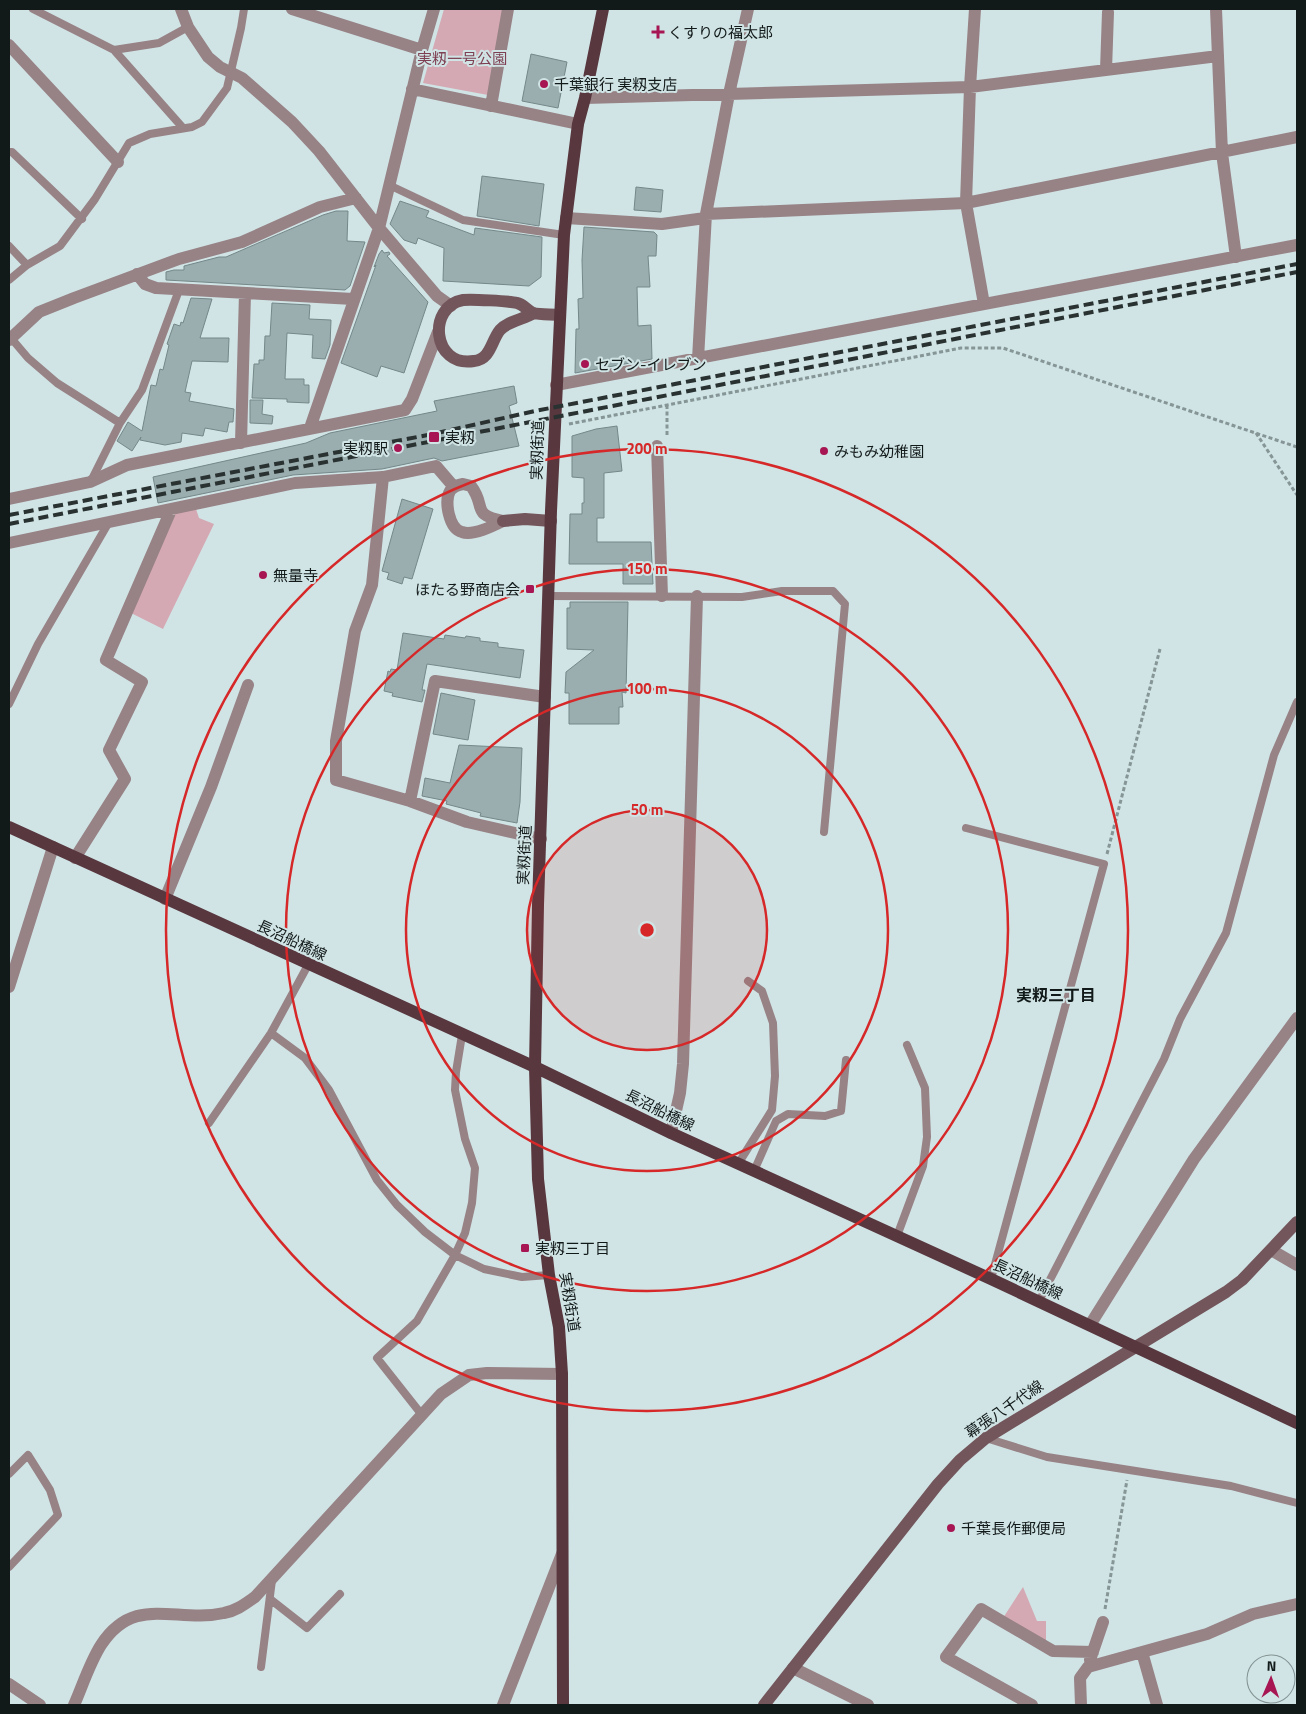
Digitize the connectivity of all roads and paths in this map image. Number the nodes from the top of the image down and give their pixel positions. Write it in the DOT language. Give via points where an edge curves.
graph roads {
  1 [pos="33,9"];
  2 [pos="181,9"];
  3 [pos="244,9"];
  4 [pos="292,9"];
  5 [pos="434,9"];
  6 [pos="508,9"];
  7 [pos="603,9"];
  8 [pos="748,9"];
  9 [pos="975,9"];
  10 [pos="1216,9"];
  11 [pos="1108,12"];
  12 [pos="188,27"];
  13 [pos="9,45"];
  14 [pos="114,50"];
  15 [pos="422,50"];
  16 [pos="1218,56"];
  17 [pos="1106,70"];
  18 [pos="231,73"];
  19 [pos="970,88"];
  20 [pos="412,89"];
  21 [pos="729,94"];
  22 [pos="585,98"];
  23 [pos="492,106"];
  24 [pos="578,124"];
  25 [pos="183,128"];
  26 [pos="1297,137"];
  27 [pos="9,152"];
  28 [pos="1222,153"];
  29 [pos="118,162"];
  30 [pos="389,185"];
  31 [pos="356,198"];
  32 [pos="966,203"];
  33 [pos="706,216"];
  34 [pos="566,218"];
  35 [pos="82,219"];
  36 [pos="379,228"];
  37 [pos="564,235"];
  38 [pos="1297,245"];
  39 [pos="9,246"];
  40 [pos="1236,257"];
  41 [pos="27,265"];
  42 [pos="137,274"];
  43 [pos="9,280"];
  44 [pos="179,290"];
  45 [pos="245,293"];
  46 [pos="354,299"];
  47 [pos="984,304"];
  48 [pos="451,306"];
  49 [pos="534,313"];
  50 [pos="560,315"];
  51 [pos="438,332"];
  52 [pos="10,338"];
  53 [pos="698,359"];
  54 [pos="556,385"];
  55 [pos="667,405"];
  56 [pos="120,423"];
  57 [pos="567,425"];
  58 [pos="310,428"];
  59 [pos="1255,433"];
  60 [pos="241,443"];
  61 [pos="657,446"];
  62 [pos="1297,447"];
  63 [pos="383,478"];
  64 [pos="90,482"];
  65 [pos="454,487"];
  66 [pos="1297,495"];
  67 [pos="9,499"];
  68 [pos="171,510"];
  69 [pos="503,521"];
  70 [pos="551,521"];
  71 [pos="109,522"];
  72 [pos="10,545"];
  73 [pos="548,596"];
  74 [pos="662,596"];
  75 [pos="697,596"];
  76 [pos="1160,649"];
  77 [pos="248,685"];
  78 [pos="545,697"];
  79 [pos="1297,702"];
  80 [pos="9,704"];
  81 [pos="410,801"];
  82 [pos="9,827"];
  83 [pos="966,828"];
  84 [pos="824,832"];
  85 [pos="541,839"];
  86 [pos="53,847"];
  87 [pos="75,858"];
  88 [pos="1104,864"];
  89 [pos="165,899"];
  90 [pos="308,965"];
  91 [pos="748,981"];
  92 [pos="9,987"];
  93 [pos="1297,1018"];
  94 [pos="271,1033"];
  95 [pos="462,1035"];
  96 [pos="907,1045"];
  97 [pos="846,1060"];
  98 [pos="535,1067"];
  99 [pos="209,1124"];
  100 [pos="670,1133"];
  101 [pos="738,1164"];
  102 [pos="754,1171"];
  103 [pos="1297,1222"];
  104 [pos="897,1236"];
  105 [pos="1271,1250"];
  106 [pos="455,1255"];
  107 [pos="1297,1265"];
  108 [pos="549,1275"];
  109 [pos="991,1279"];
  110 [pos="1039,1301"];
  111 [pos="1090,1325"];
  112 [pos="1135,1346"];
  113 [pos="562,1374"];
  114 [pos="422,1415"];
  115 [pos="1297,1423"];
  116 [pos="986,1438"];
  117 [pos="1129,1469"];
  118 [pos="9,1474"];
  119 [pos="1297,1503"];
  120 [pos="563,1551"];
  121 [pos="9,1568"];
  122 [pos="272,1578"];
  123 [pos="340,1594"];
  124 [pos="270,1599"];
  125 [pos="1297,1604"];
  126 [pos="1103,1622"];
  127 [pos="1094,1652"];
  128 [pos="1142,1652"];
  129 [pos="261,1667"];
  130 [pos="1088,1667"];
  131 [pos="793,1668"];
  132 [pos="9,1684"];
  133 [pos="40,1705"];
  134 [pos="74,1705"];
  135 [pos="503,1705"];
  136 [pos="563,1705"];
  137 [pos="764,1705"];
  138 [pos="868,1705"];
  139 [pos="1032,1705"];
  140 [pos="1081,1705"];
  141 [pos="1157,1705"];
  1 -- 14 [label="lane"];
  2 -- 12 [label="street"];
  3 -- 18 [label="lane"];
  4 -- 15 [label="street"];
  5 -- 15 [label="street"];
  6 -- 23 [label="street"];
  7 -- 22 [label="main road, 実籾街道"];
  8 -- 21 [label="street"];
  9 -- 19 [label="street"];
  10 -- 16 [label="street"];
  11 -- 17 [label="street"];
  12 -- 14 [label="lane" via="159,43"];
  12 -- 18 [label="street" via="208,57"];
  13 -- 29 [label="street"];
  14 -- 25 [label="lane"];
  15 -- 20 [label="street"];
  16 -- 17 [label="street"];
  16 -- 28 [label="street"];
  17 -- 19 [label="street"];
  18 -- 25 [label="lane" via="227,88 202,122"];
  18 -- 31 [label="street" via="242,78 292,122"];
  19 -- 21 [label="street"];
  19 -- 32 [label="street"];
  20 -- 23 [label="street"];
  20 -- 30 [label="street"];
  21 -- 22 [label="street"];
  21 -- 33 [label="street"];
  22 -- 24 [label="main road, 実籾街道"];
  23 -- 24 [label="street"];
  24 -- 34 [label="main road, 実籾街道"];
  25 -- 29 [label="lane" via="150,134 129,143"];
  26 -- 28 [label="street"];
  27 -- 35 [label="lane"];
  28 -- 32 [label="street"];
  28 -- 40 [label="street"];
  29 -- 35 [label="lane"];
  30 -- 36 [label="street"];
  30 -- 37 [label="lane" via="463,220"];
  31 -- 36 [label="street"];
  31 -- 42 [label="street" via="312,210 242,242 194,254"];
  32 -- 33 [label="street"];
  32 -- 47 [label="street"];
  33 -- 34 [label="street" via="662,224"];
  33 -- 53 [label="street"];
  34 -- 37 [label="main road, 実籾街道"];
  35 -- 41 [label="lane" via="60,246"];
  36 -- 46 [label="street"];
  36 -- 48 [label="street" via="437,296"];
  37 -- 50 [label="main road, 実籾街道"];
  38 -- 40 [label="street"];
  39 -- 41 [label="lane"];
  40 -- 47 [label="street"];
  41 -- 43 [label="lane"];
  42 -- 44 [label="street" via="145,284"];
  42 -- 52 [label="street" via="39,312"];
  44 -- 45 [label="street"];
  44 -- 56 [label="lane" via="142,390"];
  45 -- 46 [label="street"];
  45 -- 60 [label="street"];
  46 -- 58 [label="street"];
  47 -- 53 [label="street"];
  48 -- 49 [label="main road" via="462,300 518,303"];
  48 -- 51 [label="main road" via="443,314"];
  49 -- 50 [label="main road"];
  49 -- 51 [label="main road" via="506,325 499,331 489,352 475,362 466,362 446,352 439,342"];
  50 -- 54 [label="main road, 実籾街道"];
  51 -- 58 [label="street" via="405,410"];
  52 -- 56 [label="lane" via="57,384"];
  53 -- 54 [label="street"];
  54 -- 70 [label="main road, 実籾街道"];
  55 -- 57 [label="path"];
  55 -- 59 [label="path" via="961,348 1002,348"];
  55 -- 61 [label="path" via="667,447"];
  56 -- 64 [label="lane"];
  58 -- 60 [label="street"];
  59 -- 62 [label="path"];
  59 -- 66 [label="path"];
  60 -- 64 [label="street" via="126,465"];
  61 -- 74 [label="street"];
  63 -- 65 [label="street" via="436,466"];
  63 -- 68 [label="street" via="295,484"];
  63 -- 81 [label="street" via="372,585 355,632 336,741 336,780"];
  64 -- 67 [label="street"];
  65 -- 69 [label="street" via="471,486 484,514"];
  65 -- 69 [label="street" via="448,493 449,518 455,529 465,533"];
  68 -- 71 [label="street"];
  68 -- 87 [label="street" via="106,660 142,682 108,750 125,779"];
  69 -- 70 [label="main road"];
  70 -- 73 [label="main road, 実籾街道"];
  71 -- 72 [label="street"];
  71 -- 80 [label="lane" via="38,644"];
  73 -- 74 [label="lane"];
  73 -- 78 [label="main road, 実籾街道"];
  74 -- 75 [label="lane"];
  75 -- 84 [label="lane" via="742,597 782,591 833,591 845,604"];
  75 -- 100 [label="street" via="683,1064"];
  76 -- 88 [label="path"];
  77 -- 89 [label="street"];
  78 -- 81 [label="street" via="435,680"];
  78 -- 85 [label="main road, 実籾街道"];
  79 -- 110 [label="lane" via="1274,756 1226,933"];
  81 -- 85 [label="street" via="467,822"];
  82 -- 86 [label="main road, 長沼船橋線"];
  83 -- 88 [label="lane"];
  85 -- 98 [label="main road, 実籾街道"];
  86 -- 87 [label="main road, 長沼船橋線"];
  86 -- 92 [label="street"];
  87 -- 89 [label="main road, 長沼船橋線"];
  88 -- 109 [label="lane"];
  89 -- 90 [label="main road, 長沼船橋線"];
  90 -- 94 [label="lane"];
  90 -- 95 [label="main road, 長沼船橋線"];
  91 -- 101 [label="lane" via="762,991 773,1023 775,1076 772,1110"];
  93 -- 111 [label="street" via="1194,1159"];
  94 -- 99 [label="lane"];
  94 -- 106 [label="lane" via="305,1058 329,1090 377,1180 397,1205"];
  95 -- 98 [label="main road, 長沼船橋線"];
  95 -- 106 [label="lane" via="455,1090 475,1168 472,1203"];
  96 -- 104 [label="lane" via="926,1088 927,1136 923,1166"];
  97 -- 102 [label="lane" via="840,1111 825,1116 788,1114 776,1120"];
  98 -- 100 [label="main road, 長沼船橋線"];
  98 -- 108 [label="main road, 実籾街道" via="538,1179"];
  100 -- 101 [label="main road, 長沼船橋線"];
  101 -- 102 [label="main road, 長沼船橋線"];
  102 -- 104 [label="main road, 長沼船橋線"];
  103 -- 105 [label="main road, 幕張八千代線"];
  104 -- 109 [label="main road, 長沼船橋線"];
  105 -- 107 [label="street"];
  105 -- 112 [label="main road, 幕張八千代線" via="1226,1292"];
  106 -- 108 [label="lane" via="484,1269 522,1277"];
  106 -- 114 [label="lane" via="417,1321 377,1358"];
  108 -- 113 [label="main road, 実籾街道" via="559,1327"];
  109 -- 110 [label="main road, 長沼船橋線"];
  110 -- 111 [label="main road, 長沼船橋線"];
  111 -- 112 [label="main road, 長沼船橋線"];
  112 -- 115 [label="main road, 長沼船橋線"];
  112 -- 116 [label="main road, 幕張八千代線"];
  113 -- 114 [label="street" via="469,1375 441,1394"];
  113 -- 120 [label="main road, 実籾街道"];
  114 -- 122 [label="street"];
  116 -- 117 [label="lane" via="1047,1457"];
  116 -- 131 [label="main road, 幕張八千代線" via="938,1484"];
  117 -- 119 [label="lane" via="1230,1486"];
  117 -- 126 [label="path"];
  118 -- 121 [label="lane" via="28,1455 50,1490 58,1514"];
  120 -- 135 [label="street"];
  120 -- 136 [label="main road, 実籾街道"];
  122 -- 124 [label="lane"];
  122 -- 134 [label="street" via="255,1597 226,1613 212,1616 158,1613 135,1616 122,1624 101,1646"];
  123 -- 124 [label="lane" via="307,1628"];
  124 -- 129 [label="lane"];
  125 -- 128 [label="street" via="1253,1614 1207,1634"];
  126 -- 127 [label="street"];
  127 -- 130 [label="street"];
  127 -- 139 [label="street" via="1053,1650 981,1609 946,1657"];
  128 -- 130 [label="street"];
  128 -- 141 [label="street"];
  130 -- 140 [label="street" via="1080,1678"];
  131 -- 137 [label="main road, 幕張八千代線"];
  131 -- 138 [label="street"];
  132 -- 133 [label="street"];
}
